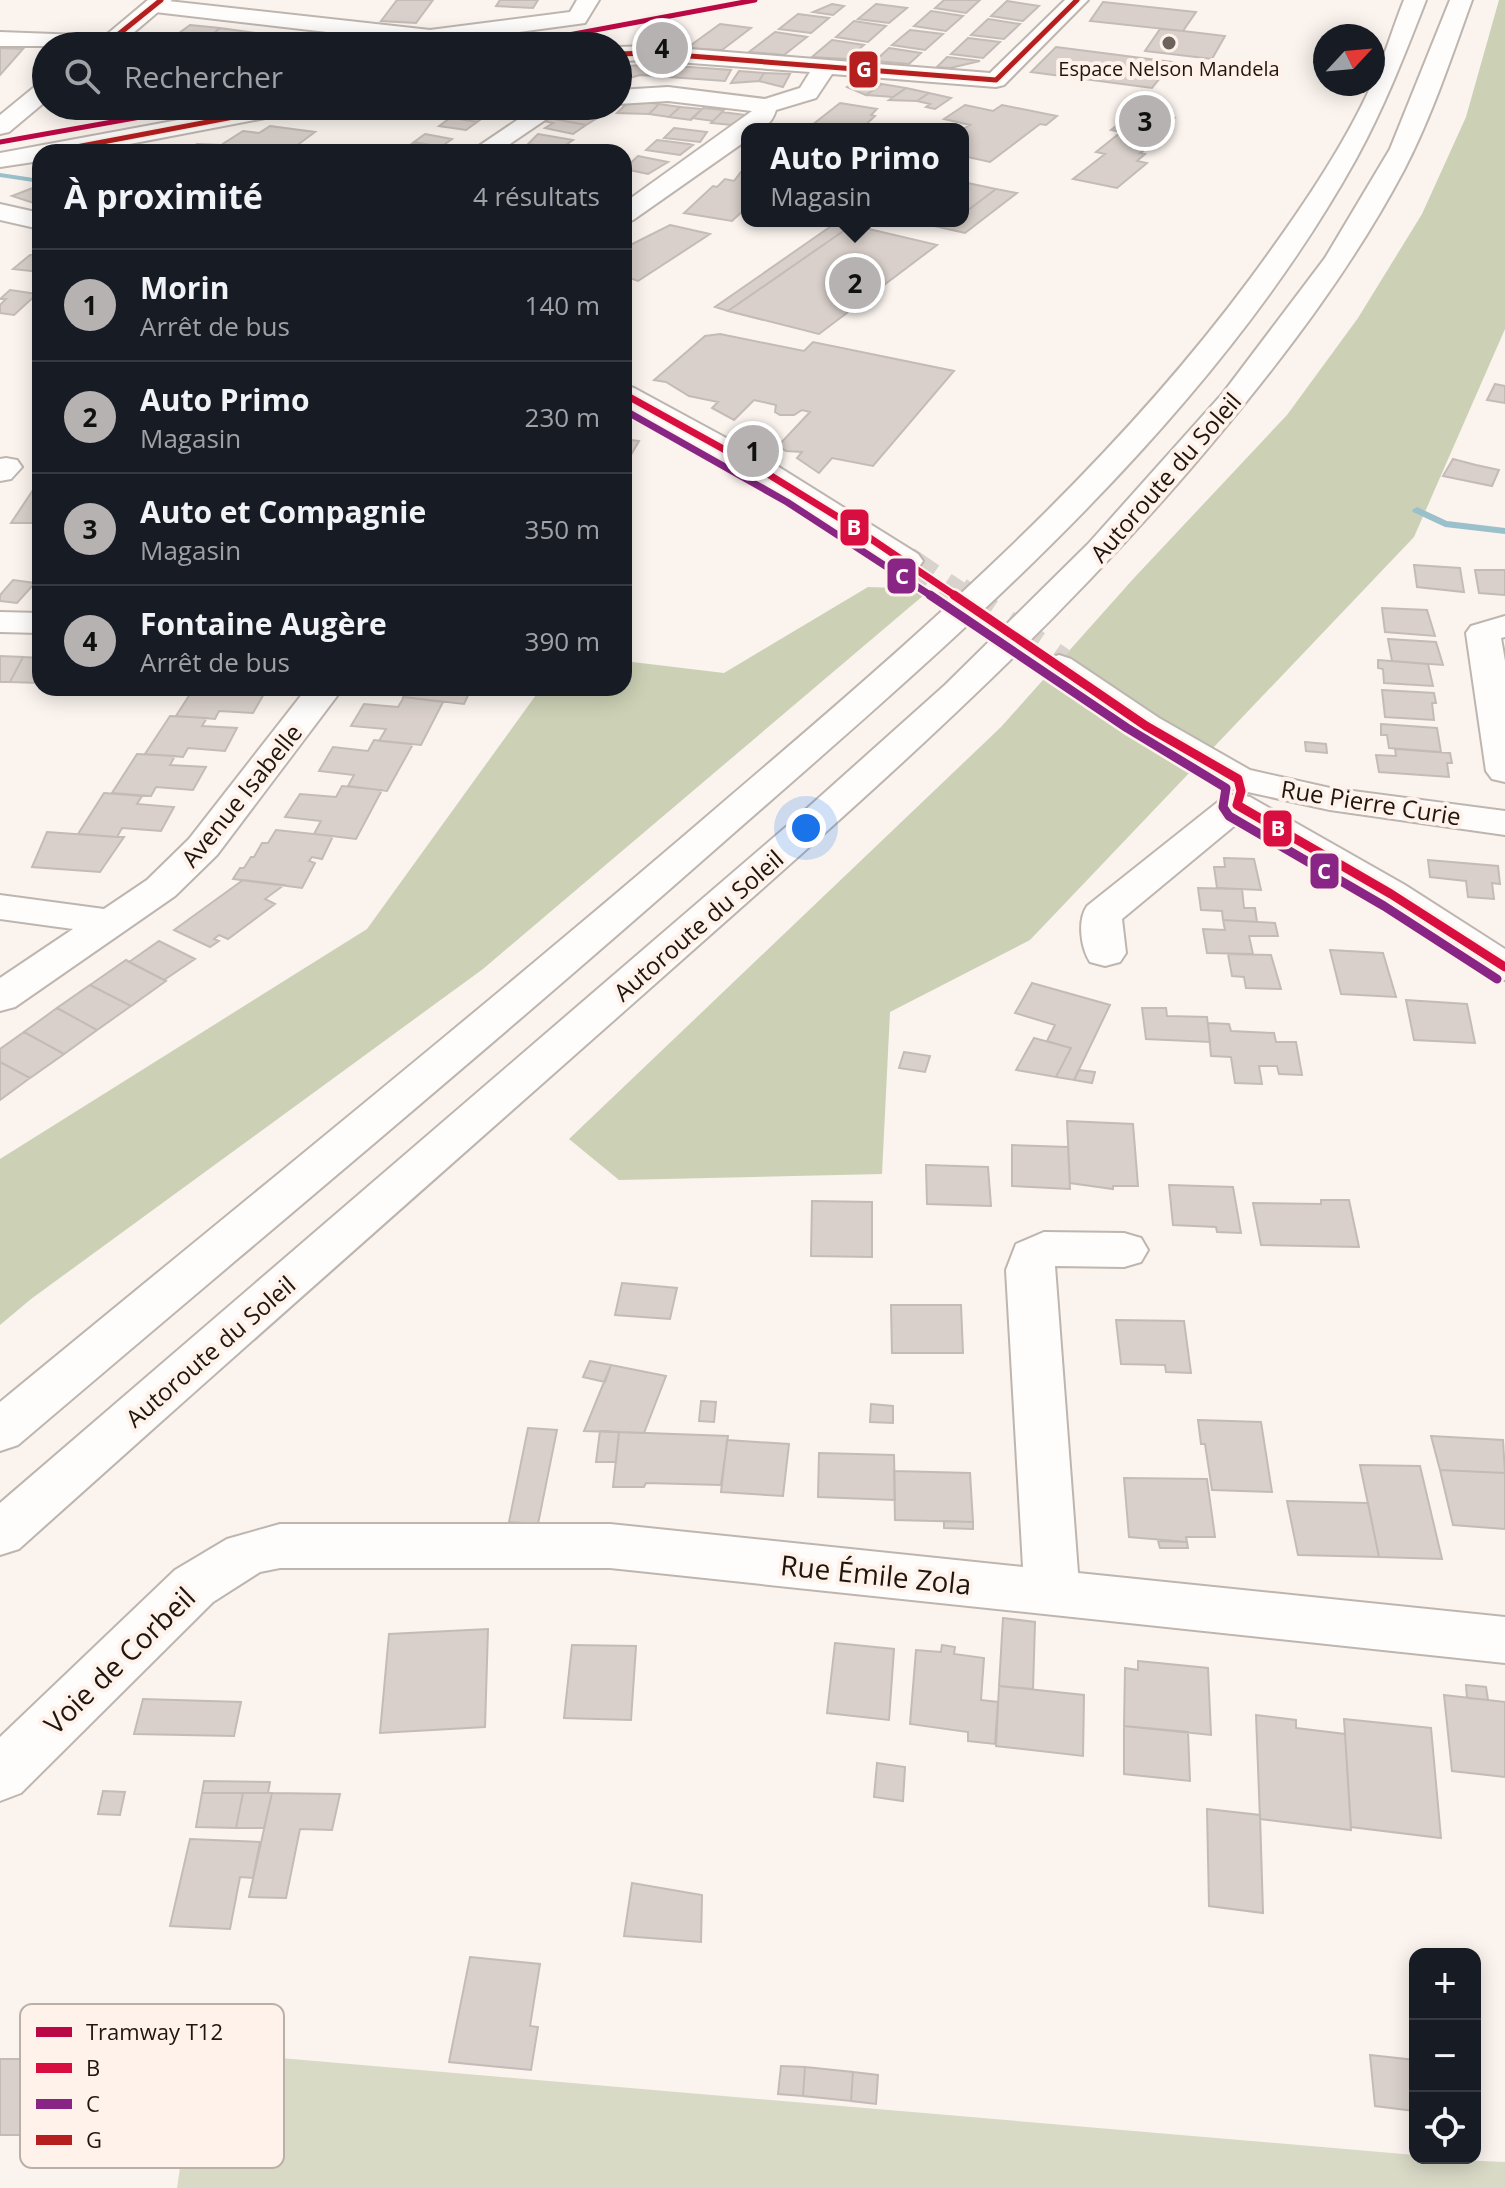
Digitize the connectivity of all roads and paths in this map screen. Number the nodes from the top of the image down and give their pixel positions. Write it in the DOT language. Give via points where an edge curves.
graph roads {
  1 [pos="261,0"];
  2 [pos="588,0"];
  3 [pos="1077,0"];
  4 [pos="1415,0"];
  5 [pos="1461,0"];
  6 [pos="158,3"];
  7 [pos="448,12"];
  8 [pos="245,17"];
  9 [pos="122,32"];
  10 [pos="409,32"];
  11 [pos="434,32"];
  12 [pos="482,32"];
  13 [pos="0,39"];
  14 [pos="32,41"];
  15 [pos="632,54"];
  16 [pos="825,67"];
  17 [pos="632,96"];
  18 [pos="32,99"];
  19 [pos="766,106"];
  20 [pos="5,118"];
  21 [pos="218,120"];
  22 [pos="530,120"];
  23 [pos="755,123"];
  24 [pos="741,133"];
  25 [pos="92,144"];
  26 [pos="494,144"];
  27 [pos="32,155"];
  28 [pos="0,160"];
  29 [pos="632,209"];
  30 [pos="2,216"];
  31 [pos="32,220"];
  32 [pos="632,398"];
  33 [pos="906,561"];
  34 [pos="0,622"];
  35 [pos="32,623"];
  36 [pos="1505,626"];
  37 [pos="1059,666"];
  38 [pos="319,696"];
  39 [pos="1505,771"];
  40 [pos="1237,792"];
  41 [pos="1504,816"];
  42 [pos="0,907"];
  43 [pos="110,922"];
  44 [pos="1105,953"];
  45 [pos="1505,967"];
  46 [pos="0,998"];
  47 [pos="1124,1250"];
  48 [pos="0,1431"];
  49 [pos="0,1534"];
  50 [pos="246,1554"];
  51 [pos="1052,1592"];
  52 [pos="1505,1640"];
  53 [pos="0,1775"];
  1 -- 8 [label="main road"];
  2 -- 12 [label="main road" via="577,18"];
  3 -- 16 [label="main road" via="996,80"];
  4 -- 48 [label="main road, Autoroute du Soleil" via="1383,82 1298,233 1154,419 1035,543 914,657 627,906"];
  5 -- 49 [label="main road, Autoroute du Soleil" via="1424,103 1342,254 1208,430 1097,557 976,678 815,823"];
  6 -- 8 [label="main road"];
  6 -- 9 [label="main road"];
  7 -- 11 [label="main road"];
  8 -- 10 [label="main road" via="351,18"];
  13 -- 14 [label="main road"];
  15 -- 16 [label="main road"];
  16 -- 19 [label="main road" via="808,93"];
  17 -- 19 [label="main road" via="668,94"];
  18 -- 20 [label="main road"];
  19 -- 23 [label="main road"];
  21 -- 25 [label="main road"];
  22 -- 26 [label="main road"];
  24 -- 29 [label="main road"];
  27 -- 28 [label="main road"];
  30 -- 31 [label="main road"];
  32 -- 33 [label="main road" via="763,471"];
  34 -- 35 [label="main road"];
  36 -- 39 [label="main road" via="1483,633"];
  37 -- 40 [label="main road"];
  38 -- 43 [label="main road, Avenue Isabelle" via="203,847 161,888"];
  40 -- 41 [label="main road, Rue Pierre Curie"];
  40 -- 44 [label="main road" via="1101,915"];
  40 -- 45 [label="main road"];
  42 -- 43 [label="main road"];
  43 -- 46 [label="main road, Avenue Isabelle"];
  47 -- 51 [label="main road" via="1044,1249 1033,1256 1030,1270"];
  50 -- 51 [label="main road, Rue Émile Zola" via="280,1546 610,1546"];
  50 -- 53 [label="main road, Voie de Corbeil" via="194,1586"];
  51 -- 52 [label="main road, Rue Émile Zola"];
}
